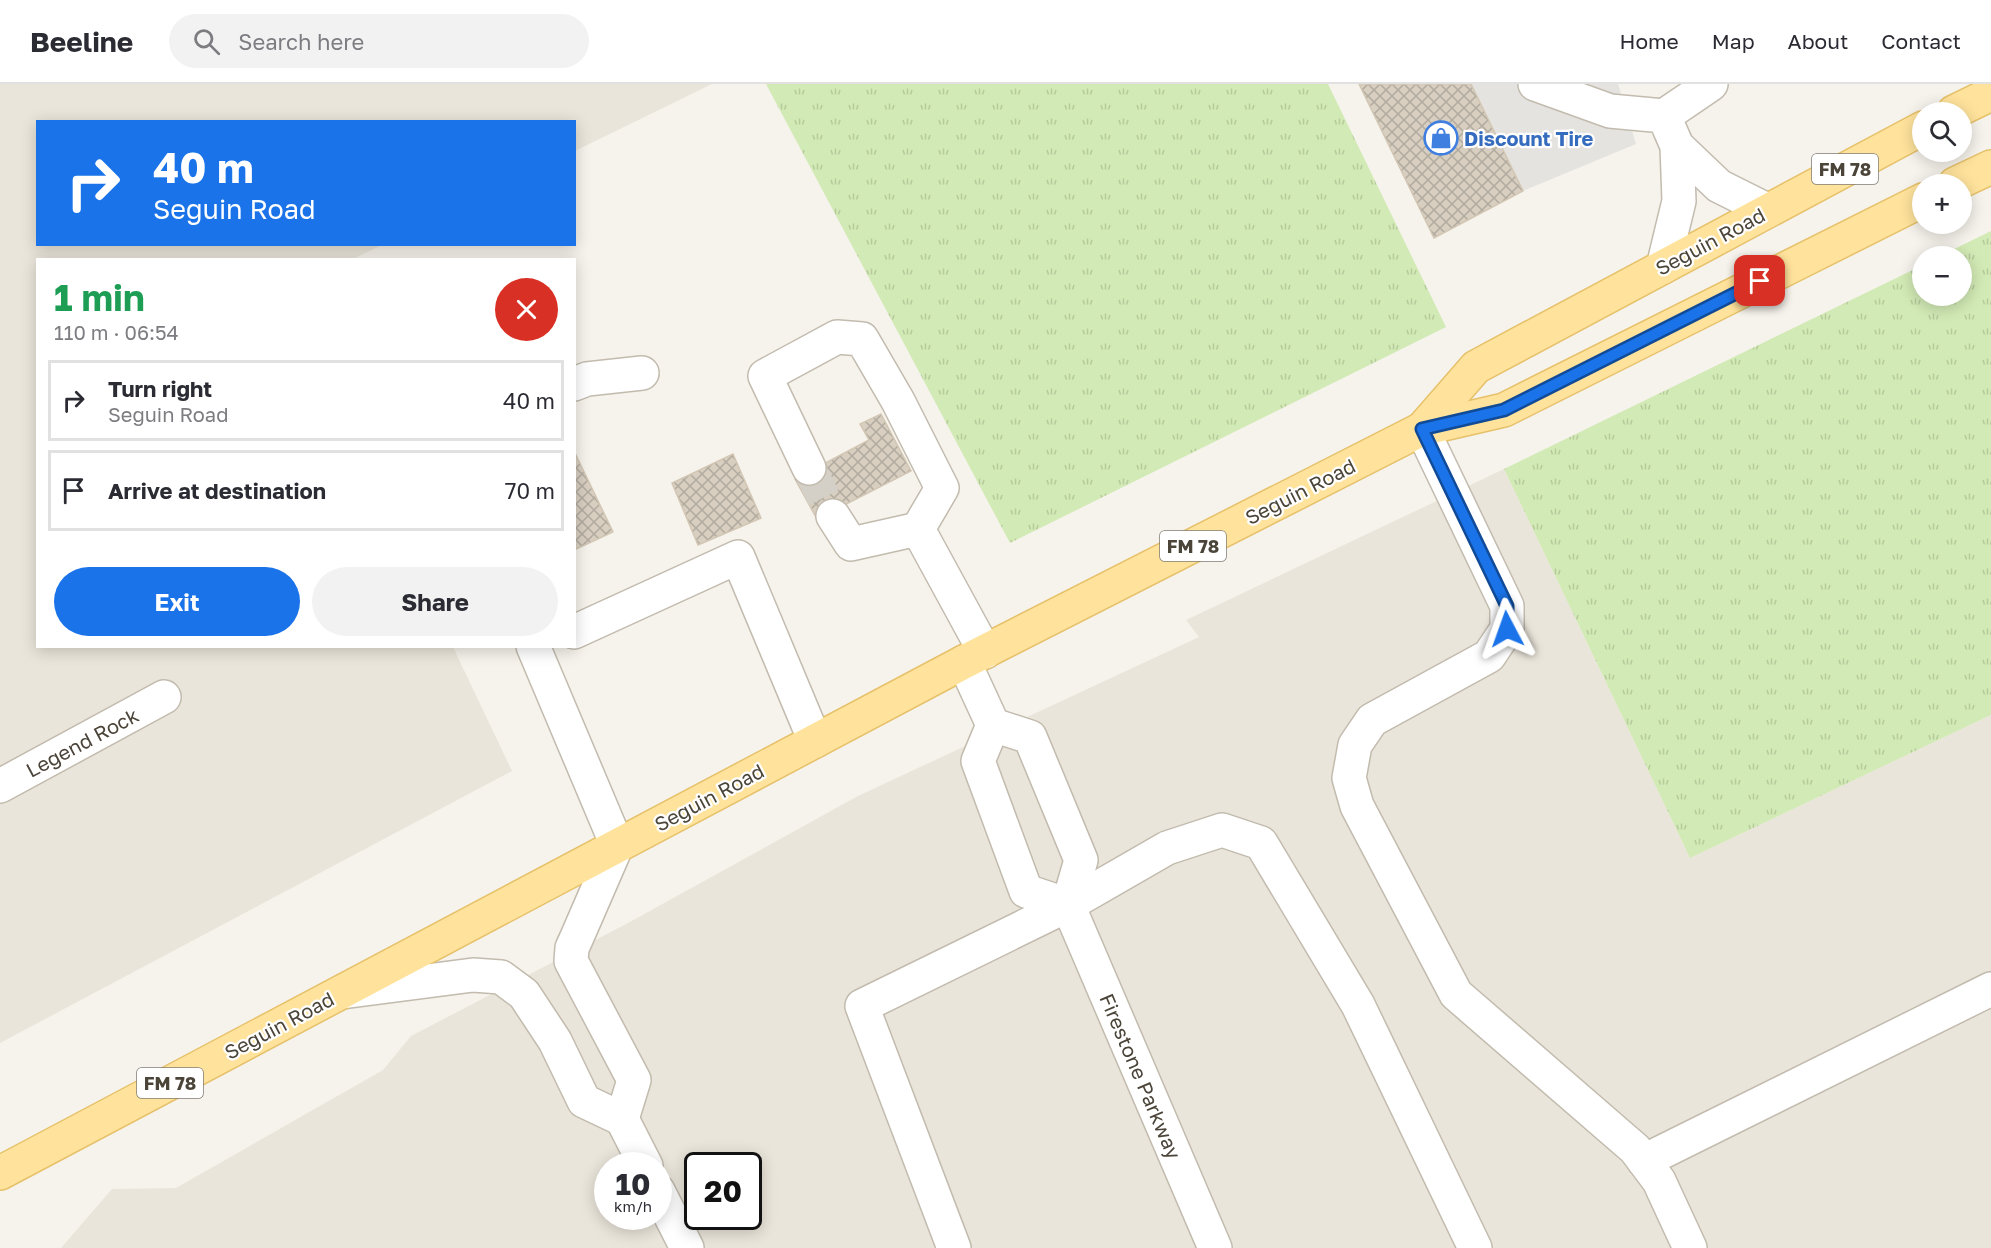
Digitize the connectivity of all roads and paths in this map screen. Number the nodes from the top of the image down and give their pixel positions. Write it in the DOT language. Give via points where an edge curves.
graph roads {
  1 [pos="1535,84"];
  2 [pos="1708,85"];
  3 [pos="1991,94"];
  4 [pos="1972,103"];
  5 [pos="1664,116"];
  6 [pos="1912,134"];
  7 [pos="1677,146"];
  8 [pos="1991,167"];
  9 [pos="1972,176"];
  10 [pos="1912,206"];
  11 [pos="1767,210"];
  12 [pos="1663,267"];
  13 [pos="642,373"];
  14 [pos="576,383"];
  15 [pos="1422,429"];
  16 [pos="809,468"];
  17 [pos="833,516"];
  18 [pos="918,530"];
  19 [pos="576,631"];
  20 [pos="537,648"];
  21 [pos="975,657"];
  22 [pos="164,697"];
  23 [pos="993,725"];
  24 [pos="815,741"];
  25 [pos="0,786"];
  26 [pos="617,845"];
  27 [pos="1068,905"];
  28 [pos="1991,989"];
  29 [pos="341,992"];
  30 [pos="622,1119"];
  31 [pos="638,1152"];
  32 [pos="1644,1161"];
  33 [pos="0,1173"];
  34 [pos="672,1219"];
  35 [pos="687,1248"];
  36 [pos="954,1248"];
  37 [pos="1215,1248"];
  38 [pos="1475,1248"];
  39 [pos="1690,1248"];
  1 -- 5 [label="street" via="1610,111"];
  2 -- 5 [label="street"];
  3 -- 4 [label="main road"];
  5 -- 7 [label="street"];
  6 -- 11 [label="main road, Seguin Road / FM 78"];
  7 -- 11 [label="street" via="1719,186"];
  7 -- 12 [label="street" via="1679,201"];
  8 -- 9 [label="main road"];
  10 -- 15 [label="main road, Seguin Road / FM 78" via="1504,410"];
  11 -- 12 [label="main road, Seguin Road / FM 78"];
  12 -- 15 [label="main road, Seguin Road / FM 78" via="1476,367"];
  13 -- 14 [label="street"];
  15 -- 21 [label="main road, Seguin Road / FM 78"];
  15 -- 32 [label="street" via="1507,606 1507,629 1489,656 1372,720 1355,745 1349,778 1357,806 1456,994"];
  16 -- 18 [label="street" via="765,376 837,337 862,339 942,488"];
  17 -- 18 [label="street" via="851,544"];
  18 -- 21 [label="street"];
  19 -- 24 [label="street" via="738,557"];
  20 -- 26 [label="street"];
  21 -- 23 [label="street"];
  21 -- 24 [label="main road, Seguin Road / FM 78"];
  22 -- 25 [label="street, Legend Rock"];
  23 -- 27 [label="street" via="1030,737 1081,860"];
  23 -- 27 [label="street" via="978,761 1026,891"];
  24 -- 26 [label="main road, Seguin Road / FM 78"];
  26 -- 29 [label="main road, Seguin Road / FM 78"];
  26 -- 30 [label="street" via="572,948 571,962 634,1080"];
  27 -- 36 [label="street" via="862,1006"];
  27 -- 37 [label="street, Firestone Parkway"];
  27 -- 38 [label="street" via="1167,848 1222,830 1261,843 1358,1005"];
  28 -- 32 [label="street"];
  29 -- 30 [label="street" via="473,975 501,977 524,994 555,1041 584,1101"];
  29 -- 33 [label="main road, Seguin Road / FM 78"];
  30 -- 31 [label="street"];
  32 -- 39 [label="street" via="1659,1181"];
  34 -- 35 [label="street"];
}
